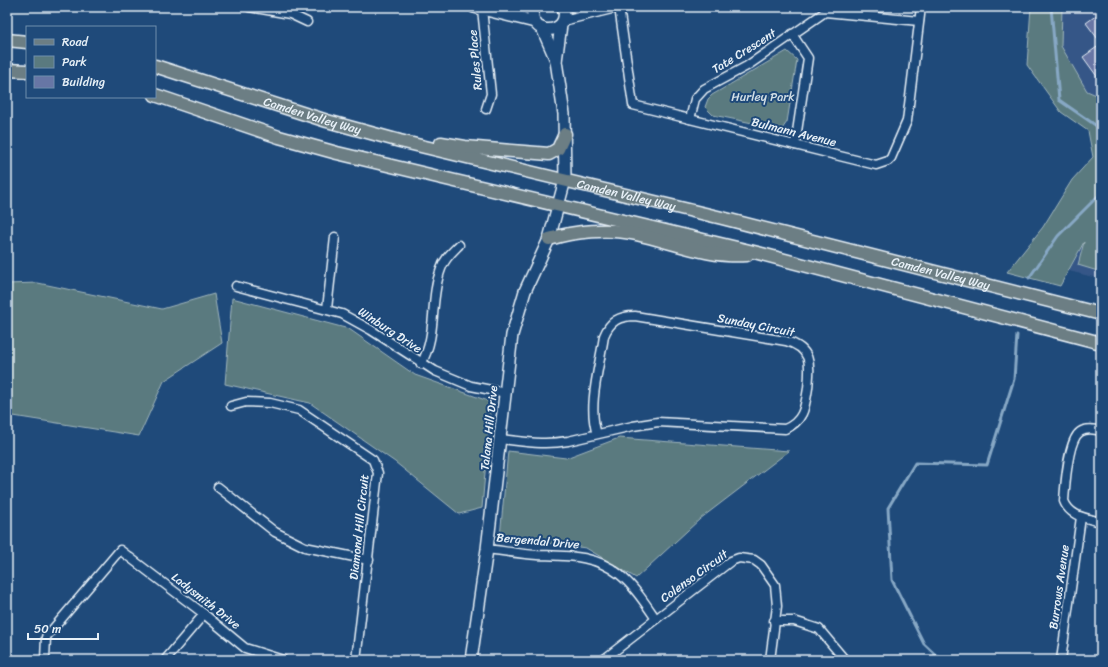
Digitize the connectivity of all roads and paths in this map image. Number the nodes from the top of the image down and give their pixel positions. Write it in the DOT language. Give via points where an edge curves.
graph roads {
  1 [pos="250,7"];
  2 [pos="534,7"];
  3 [pos="563,7"];
  4 [pos="569,7"];
  5 [pos="619,7"];
  6 [pos="921,7"];
  7 [pos="478,8"];
  8 [pos="498,12"];
  9 [pos="598,12"];
  10 [pos="919,21"];
  11 [pos="308,22"];
  12 [pos="562,23"];
  13 [pos="538,25"];
  14 [pos="792,34"];
  15 [pos="7,40"];
  16 [pos="26,42"];
  17 [pos="556,61"];
  18 [pos="156,66"];
  19 [pos="7,70"];
  20 [pos="26,71"];
  21 [pos="156,95"];
  22 [pos="486,109"];
  23 [pos="690,119"];
  24 [pos="347,127"];
  25 [pos="565,134"];
  26 [pos="795,145"];
  27 [pos="565,180"];
  28 [pos="559,206"];
  29 [pos="335,237"];
  30 [pos="549,239"];
  31 [pos="459,244"];
  32 [pos="758,253"];
  33 [pos="236,286"];
  34 [pos="327,310"];
  35 [pos="1101,314"];
  36 [pos="1101,343"];
  37 [pos="421,364"];
  38 [pos="506,393"];
  39 [pos="231,406"];
  40 [pos="1101,431"];
  41 [pos="597,434"];
  42 [pos="502,439"];
  43 [pos="218,487"];
  44 [pos="1081,517"];
  45 [pos="1101,522"];
  46 [pos="488,549"];
  47 [pos="369,560"];
  48 [pos="204,614"];
  49 [pos="656,618"];
  50 [pos="774,621"];
  51 [pos="45,660"];
  52 [pos="165,660"];
  53 [pos="283,660"];
  54 [pos="356,660"];
  55 [pos="471,660"];
  56 [pos="602,660"];
  57 [pos="770,660"];
  58 [pos="845,660"];
  59 [pos="1061,660"];
  1 -- 11 [label="street" via="290,14"];
  2 -- 8 [label="street"];
  2 -- 13 [label="street" via="533,17"];
  3 -- 12 [label="street" via="565,16"];
  4 -- 9 [label="street"];
  5 -- 9 [label="street"];
  5 -- 23 [label="street, Bulmann Avenue" via="633,104"];
  6 -- 10 [label="street, Bulmann Avenue"];
  7 -- 8 [label="street"];
  7 -- 22 [label="street, Rules Place" via="491,94"];
  8 -- 13 [label="street"];
  9 -- 12 [label="street"];
  10 -- 14 [label="street, Tate Crescent" via="824,12"];
  10 -- 26 [label="street, Bulmann Avenue" via="907,121 888,161 871,165"];
  12 -- 13 [label="street" via="552,30"];
  12 -- 17 [label="street"];
  13 -- 17 [label="street"];
  14 -- 23 [label="street, Tate Crescent" via="747,66 704,89 694,99"];
  14 -- 26 [label="street" via="808,58"];
  15 -- 16 [label="main road"];
  17 -- 25 [label="street, Talana Hill Drive"];
  18 -- 24 [label="main road, Camden Valley Way"];
  19 -- 20 [label="main road"];
  21 -- 28 [label="main road" via="279,137 337,153"];
  23 -- 26 [label="street, Bulmann Avenue"];
  24 -- 25 [label="main road" via="465,147 549,154 558,149"];
  24 -- 27 [label="main road, Camden Valley Way"];
  25 -- 27 [label="street, Talana Hill Drive"];
  27 -- 28 [label="street, Talana Hill Drive"];
  27 -- 35 [label="main road, Camden Valley Way"];
  28 -- 30 [label="street, Talana Hill Drive"];
  28 -- 32 [label="main road"];
  29 -- 34 [label="street"];
  30 -- 32 [label="main road" via="572,234 625,232 722,255"];
  30 -- 38 [label="street, Talana Hill Drive" via="517,314 512,335"];
  31 -- 37 [label="street" via="441,268 429,347"];
  32 -- 36 [label="main road"];
  33 -- 34 [label="street, Winburg Drive"];
  34 -- 37 [label="street, Winburg Drive" via="357,320"];
  37 -- 38 [label="street, Winburg Drive" via="434,372 471,386"];
  38 -- 42 [label="street, Talana Hill Drive"];
  39 -- 47 [label="street, Diamond Hill Circuit" via="246,402 270,403 300,410 373,460 378,473"];
  40 -- 44 [label="street" via="1088,429 1079,432 1071,449 1064,501 1070,511"];
  41 -- 41 [label="street, Sunday Circuit" via="593,407 604,336 607,328 618,318 635,316 786,341 800,347 808,358 810,366 805,410 798,422 785,429 658,422"];
  41 -- 42 [label="street, Sunday Circuit" via="558,443"];
  42 -- 46 [label="street, Talana Hill Drive"];
  43 -- 47 [label="street" via="275,532 305,547"];
  44 -- 45 [label="street"];
  44 -- 59 [label="street, Burrows Avenue"];
  46 -- 49 [label="street, Bergendal Drive" via="524,554 569,555 594,560 606,565 628,582"];
  46 -- 55 [label="street, Talana Hill Drive"];
  47 -- 54 [label="street, Diamond Hill Circuit"];
  48 -- 51 [label="street, Ladysmith Drive" via="120,550 46,638"];
  48 -- 52 [label="street"];
  48 -- 53 [label="street, Ladysmith Drive" via="245,648"];
  49 -- 50 [label="street, Colenso Circuit" via="731,561 747,558 761,565 775,585 777,606"];
  49 -- 56 [label="street, Colenso Circuit"];
  50 -- 57 [label="street, Colenso Circuit"];
  50 -- 58 [label="street" via="794,621 820,629"];
}
